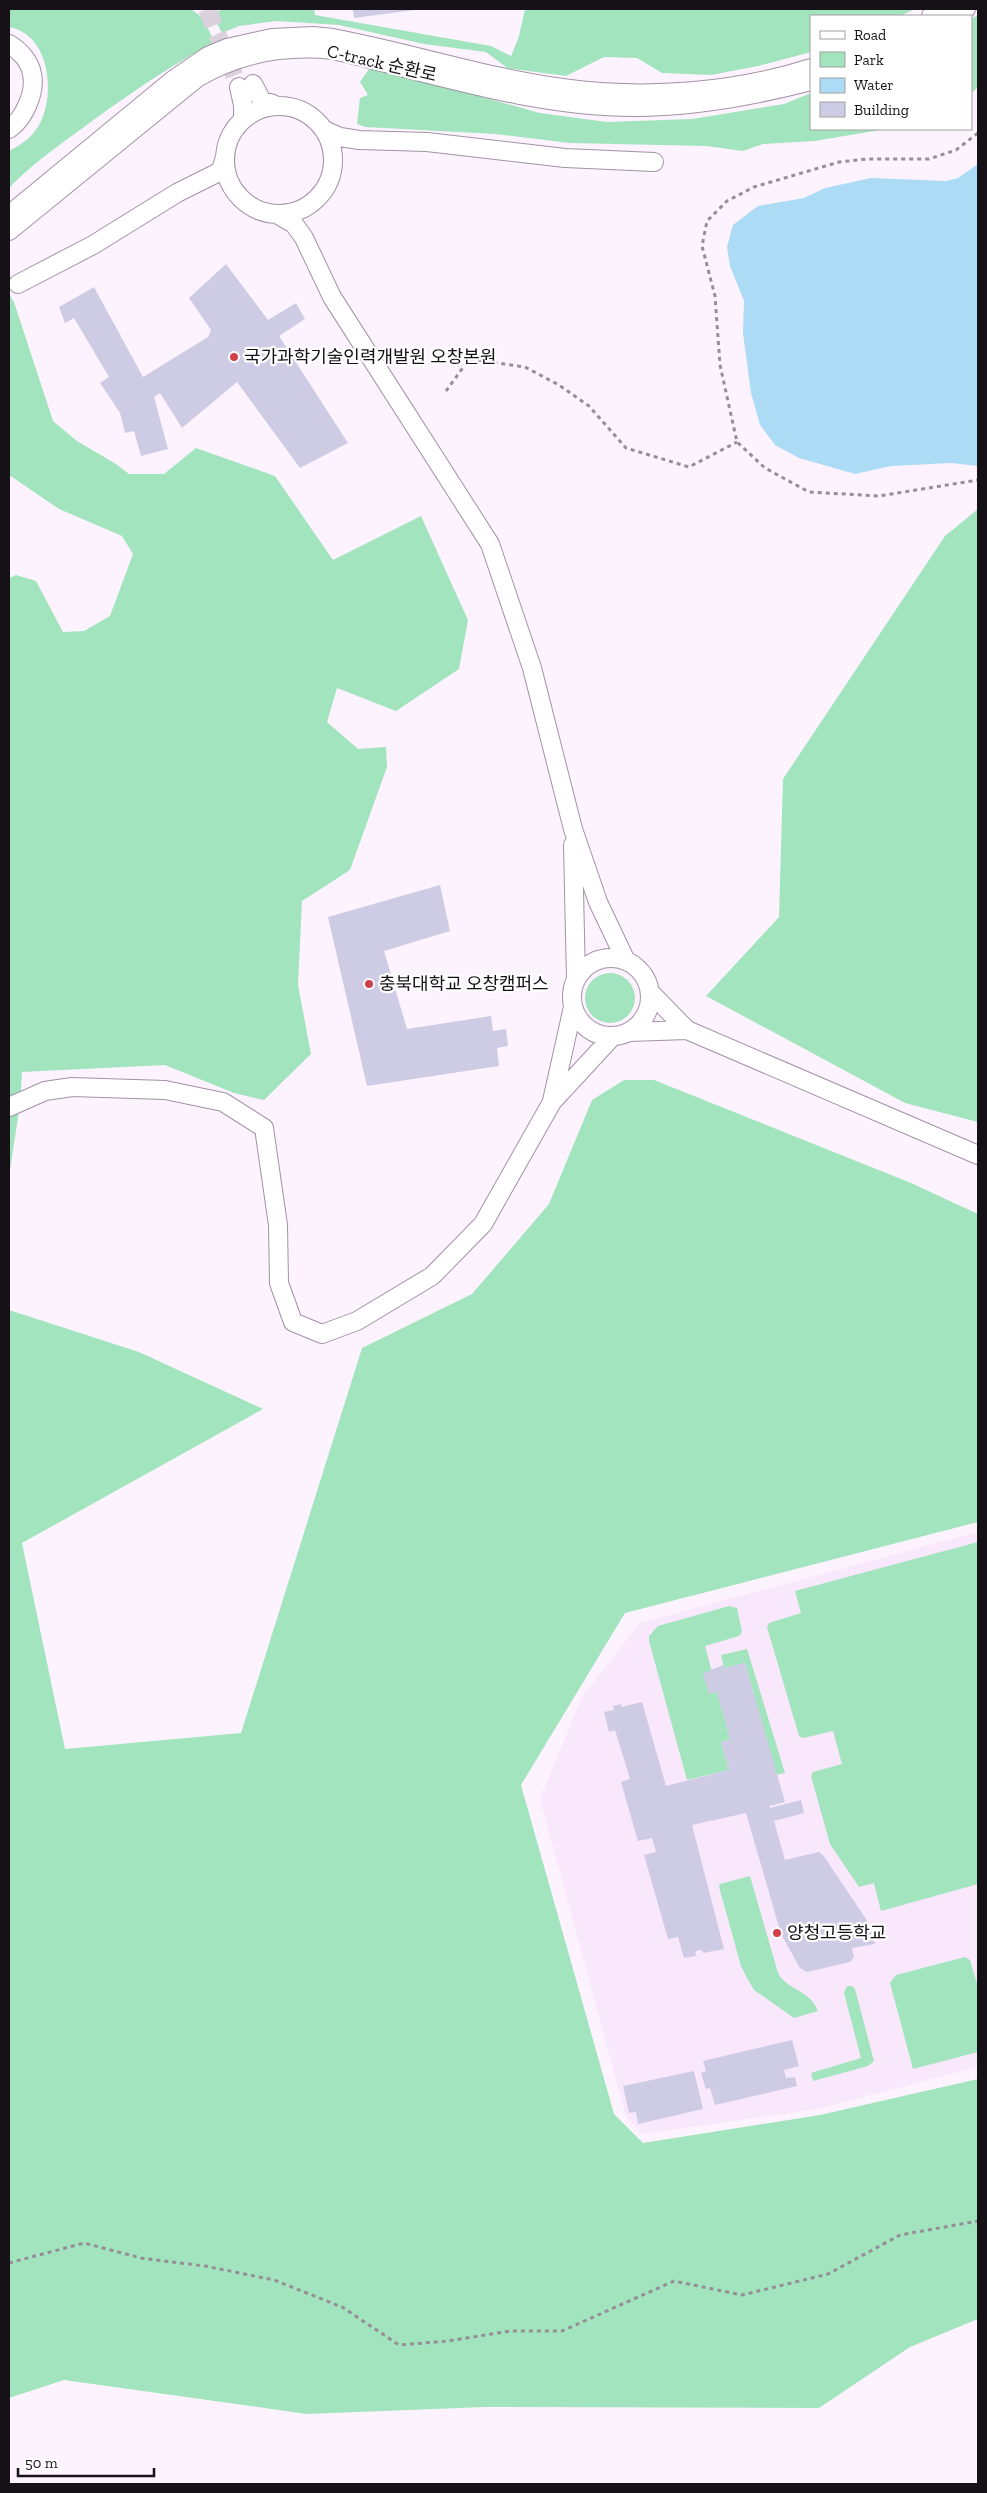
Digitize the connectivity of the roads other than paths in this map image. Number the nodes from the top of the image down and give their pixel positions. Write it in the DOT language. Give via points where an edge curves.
graph roads {
  1 [pos="9,44"];
  2 [pos="810,68"];
  3 [pos="810,81"];
  4 [pos="273,104"];
  5 [pos="243,119"];
  6 [pos="9,128"];
  7 [pos="324,130"];
  8 [pos="359,140"];
  9 [pos="225,157"];
  10 [pos="333,160"];
  11 [pos="654,162"];
  12 [pos="203,178"];
  13 [pos="232,185"];
  14 [pos="306,208"];
  15 [pos="9,214"];
  16 [pos="280,216"];
  17 [pos="9,231"];
  18 [pos="304,238"];
  19 [pos="18,284"];
  20 [pos="573,829"];
  21 [pos="626,961"];
  22 [pos="576,980"];
  23 [pos="650,992"];
  24 [pos="573,1007"];
  25 [pos="687,1030"];
  26 [pos="621,1034"];
  27 [pos="552,1102"];
  28 [pos="9,1107"];
  29 [pos="978,1155"];
  1 -- 6 [label="street" via="20,51 32,74 30,100"];
  2 -- 15 [label="street, C-track 순환로" via="711,88 623,93 546,85 333,38 294,36 265,39 217,52 183,72"];
  3 -- 17 [label="street, C-track 순환로" via="715,101 617,106 515,93 333,50 311,48 264,52 225,63 197,78"];
  4 -- 5 [label="street" via="261,106"];
  4 -- 5 [label="street" via="262,101 246,86"];
  4 -- 7 [label="street" via="300,109 314,117"];
  5 -- 9 [label="street" via="234,130"];
  7 -- 8 [label="street"];
  7 -- 10 [label="street"];
  8 -- 10 [label="street" via="347,145"];
  8 -- 11 [label="street" via="427,142 565,158"];
  9 -- 12 [label="street" via="221,170"];
  9 -- 13 [label="street"];
  10 -- 14 [label="street" via="325,190"];
  12 -- 13 [label="street"];
  12 -- 19 [label="street" via="93,245"];
  13 -- 16 [label="street" via="250,206"];
  14 -- 16 [label="street"];
  14 -- 18 [label="street"];
  16 -- 18 [label="street" via="294,224"];
  18 -- 20 [label="street" via="332,297 490,544 532,668"];
  20 -- 21 [label="street" via="598,902"];
  20 -- 22 [label="street"];
  21 -- 22 [label="street" via="605,958 593,962"];
  21 -- 23 [label="street" via="640,969"];
  22 -- 24 [label="street" via="572,993"];
  23 -- 25 [label="street"];
  23 -- 26 [label="street" via="646,1016 638,1026"];
  24 -- 26 [label="street" via="588,1029 600,1035"];
  24 -- 27 [label="street"];
  25 -- 26 [label="street"];
  25 -- 29 [label="street"];
  26 -- 27 [label="street"];
  27 -- 28 [label="street" via="483,1224 452,1256 432,1276 357,1321 322,1334 293,1322 279,1283 278,1225 264,1128 223,1102 165,1090 72,1087 45,1091"];
}
